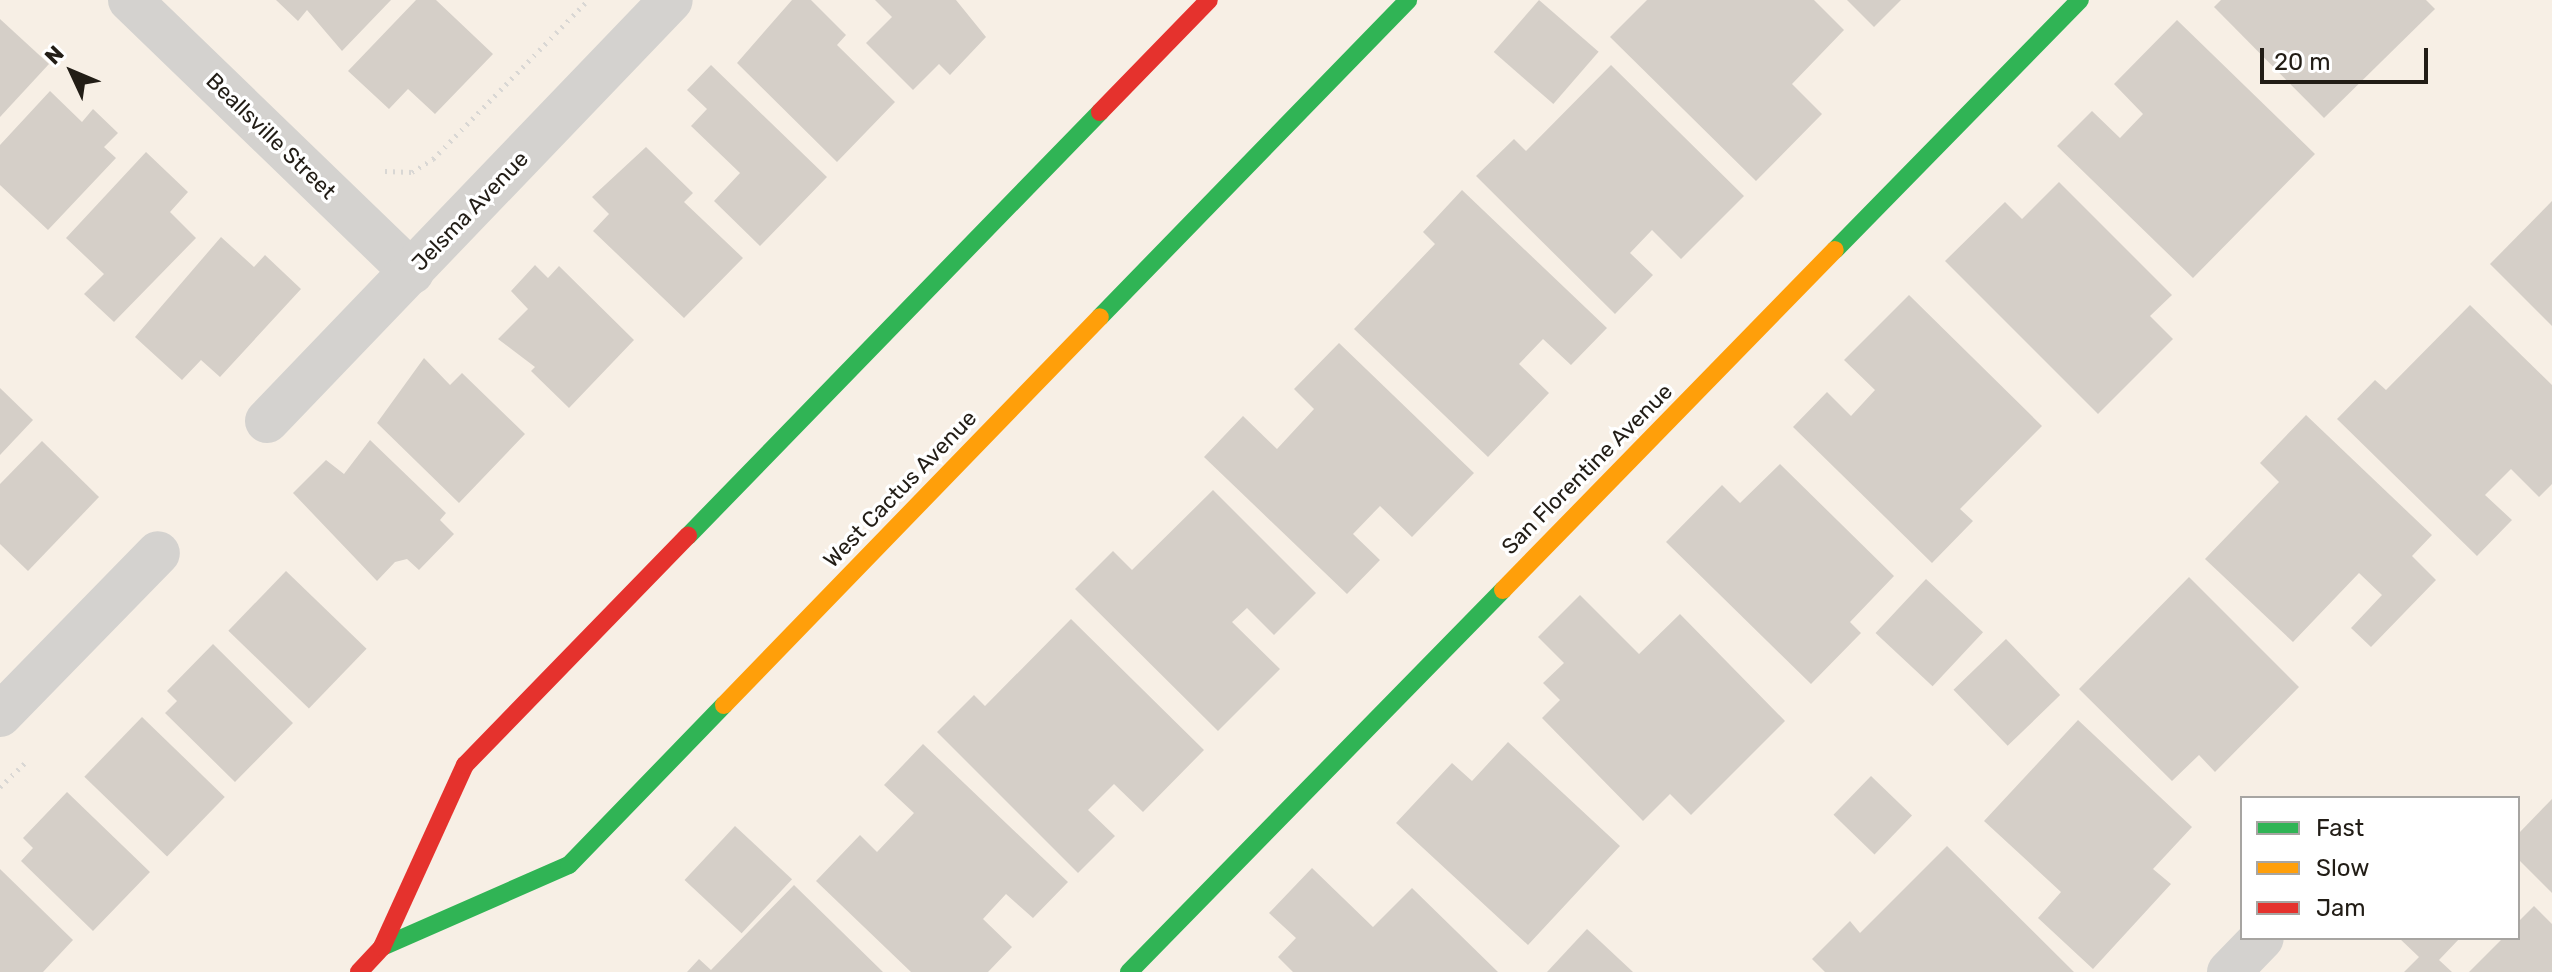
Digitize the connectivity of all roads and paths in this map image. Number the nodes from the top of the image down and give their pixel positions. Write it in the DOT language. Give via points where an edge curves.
graph roads {
  1 [pos="130,0"];
  2 [pos="588,0"];
  3 [pos="671,0"];
  4 [pos="1209,0"];
  5 [pos="1408,0"];
  6 [pos="2080,0"];
  7 [pos="371,164"];
  8 [pos="412,272"];
  9 [pos="267,421"];
  10 [pos="158,553"];
  11 [pos="5,698"];
  12 [pos="2260,940"];
  13 [pos="382,947"];
  14 [pos="359,972"];
  15 [pos="1129,972"];
  16 [pos="2229,972"];
  1 -- 8 [label="street, Beallsville Street"];
  2 -- 7 [label="path" via="423,167 399,174"];
  3 -- 8 [label="street, Jelsma Avenue"];
  4 -- 13 [label="main road, West Cactus Avenue" via="465,765"];
  5 -- 13 [label="main road, West Cactus Avenue" via="569,865"];
  6 -- 15 [label="main road, San Florentine Avenue"];
  8 -- 9 [label="street, Jelsma Avenue"];
  10 -- 11 [label="street"];
  12 -- 16 [label="street"];
  13 -- 14 [label="main road, West Cactus Avenue"];
}
